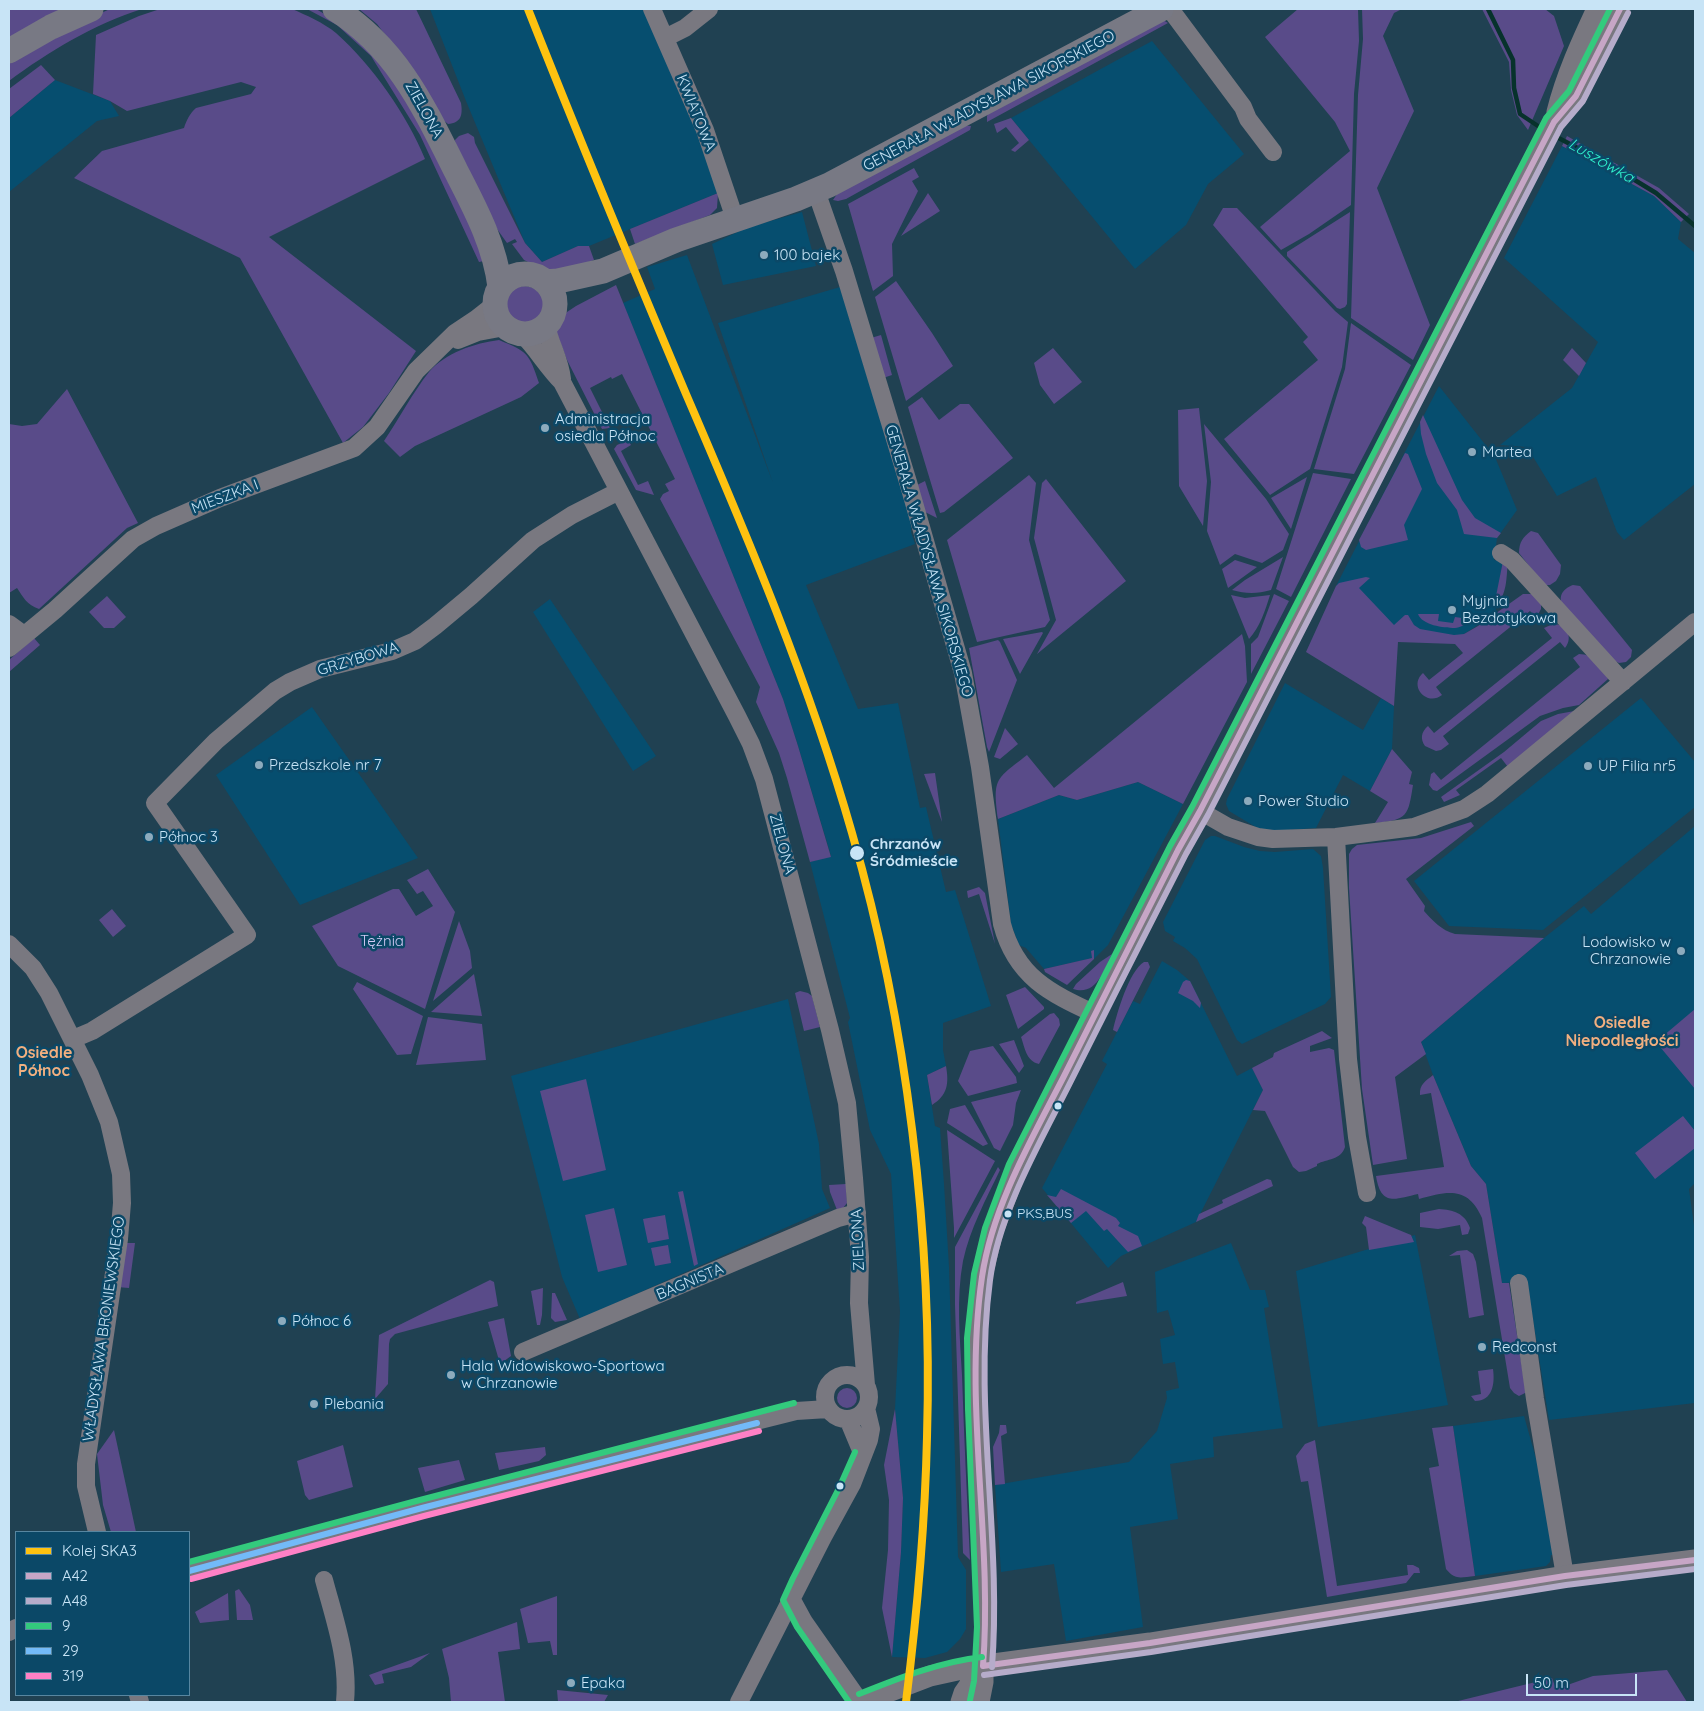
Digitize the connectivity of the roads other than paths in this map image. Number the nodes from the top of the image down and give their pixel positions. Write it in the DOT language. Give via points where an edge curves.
graph roads {
  1 [pos="91,9"];
  2 [pos="335,9"];
  3 [pos="652,9"];
  4 [pos="709,9"];
  5 [pos="1161,9"];
  6 [pos="1170,9"];
  7 [pos="1596,9"];
  8 [pos="1620,9"];
  9 [pos="666,38"];
  10 [pos="9,52"];
  11 [pos="1554,122"];
  12 [pos="1273,152"];
  13 [pos="816,191"];
  14 [pos="735,219"];
  15 [pos="487,232"];
  16 [pos="603,271"];
  17 [pos="535,278"];
  18 [pos="498,296"];
  19 [pos="550,315"];
  20 [pos="514,330"];
  21 [pos="437,351"];
  22 [pos="562,382"];
  23 [pos="619,491"];
  24 [pos="1501,553"];
  25 [pos="1695,622"];
  26 [pos="9,624"];
  27 [pos="24,635"];
  28 [pos="9,648"];
  29 [pos="1623,682"];
  30 [pos="1200,811"];
  31 [pos="1336,836"];
  32 [pos="9,944"];
  33 [pos="1096,1014"];
  34 [pos="73,1039"];
  35 [pos="1367,1193"];
  36 [pos="857,1213"];
  37 [pos="1519,1282"];
  38 [pos="863,1348"];
  39 [pos="523,1352"];
  40 [pos="844,1375"];
  41 [pos="866,1385"];
  42 [pos="826,1388"];
  43 [pos="866,1408"];
  44 [pos="796,1411"];
  45 [pos="839,1415"];
  46 [pos="864,1455"];
  47 [pos="97,1531"];
  48 [pos="1695,1560"];
  49 [pos="190,1571"];
  50 [pos="1566,1576"];
  51 [pos="324,1580"];
  52 [pos="792,1600"];
  53 [pos="983,1666"];
  54 [pos="345,1702"];
  55 [pos="739,1702"];
  56 [pos="861,1702"];
  57 [pos="961,1702"];
  58 [pos="980,1702"];
  1 -- 10 [label="main road" via="45,30"];
  2 -- 15 [label="main road, ZIELONA" via="373,38 411,84"];
  3 -- 9 [label="street, KWIATOWA"];
  4 -- 9 [label="street"];
  5 -- 13 [label="main road, GENERAŁA WŁADYSŁAWA SIKORSKIEGO"];
  6 -- 12 [label="street"];
  7 -- 11 [label="street" via="1565,83"];
  8 -- 11 [label="street" via="1576,96"];
  9 -- 14 [label="street, KWIATOWA" via="705,130"];
  11 -- 30 [label="street"];
  13 -- 14 [label="main road, GENERAŁA WŁADYSŁAWA SIKORSKIEGO"];
  13 -- 33 [label="street, GENERAŁA WŁADYSŁAWA SIKORSKIEGO" via="844,271 963,672 1005,936 1015,956 1041,985"];
  14 -- 16 [label="main road, GENERAŁA WŁADYSŁAWA SIKORSKIEGO"];
  15 -- 17 [label="main road, ZIELONA" via="510,260"];
  15 -- 18 [label="main road, ZIELONA" via="499,274"];
  16 -- 17 [label="main road, GENERAŁA WŁADYSŁAWA SIKORSKIEGO" via="558,281"];
  16 -- 19 [label="main road, GENERAŁA WŁADYSŁAWA SIKORSKIEGO" via="564,298"];
  17 -- 18 [label="main road" via="509,279"];
  17 -- 19 [label="main road" via="553,295"];
  18 -- 20 [label="main road" via="498,316"];
  18 -- 21 [label="street, MIESZKA I"];
  19 -- 20 [label="main road" via="538,331"];
  19 -- 22 [label="street, ZIELONA" via="554,352"];
  20 -- 21 [label="street, MIESZKA I" via="478,332"];
  20 -- 22 [label="street, ZIELONA" via="536,349"];
  21 -- 27 [label="street, MIESZKA I" via="416,371 377,426 354,448 220,498 156,526 134,539"];
  22 -- 23 [label="street, ZIELONA"];
  23 -- 34 [label="street, GRZYBOWA" via="533,540 415,641 392,651 320,669 290,682 216,741 155,803 247,935 92,1031"];
  23 -- 36 [label="street, ZIELONA" via="734,710 761,769 844,1089"];
  24 -- 29 [label="street" via="1512,560"];
  25 -- 29 [label="street"];
  26 -- 27 [label="street"];
  27 -- 28 [label="street, MIESZKA I"];
  29 -- 31 [label="street" via="1487,794 1464,809 1414,827"];
  30 -- 31 [label="street" via="1228,827 1258,837"];
  30 -- 33 [label="street"];
  31 -- 35 [label="street" via="1348,1059"];
  32 -- 34 [label="street, WŁADYSŁAWA BRONIEWSKIEGO" via="33,968"];
  33 -- 53 [label="street" via="1017,1168 993,1231 982,1276 976,1338 986,1627"];
  34 -- 47 [label="street, WŁADYSŁAWA BRONIEWSKIEGO" via="109,1122 121,1174 119,1239 86,1464 86,1486"];
  36 -- 38 [label="street, ZIELONA"];
  36 -- 39 [label="street, BAGNISTA" via="838,1218"];
  37 -- 50 [label="street" via="1535,1399"];
  38 -- 40 [label="street"];
  38 -- 41 [label="street, ZIELONA"];
  40 -- 41 [label="street" via="854,1376"];
  40 -- 42 [label="street"];
  41 -- 43 [label="street" via="869,1400"];
  42 -- 44 [label="street"];
  42 -- 45 [label="street" via="825,1402"];
  43 -- 45 [label="street" via="855,1418"];
  43 -- 46 [label="street" via="872,1429"];
  44 -- 45 [label="street"];
  44 -- 49 [label="street"];
  45 -- 46 [label="street"];
  46 -- 52 [label="street"];
  48 -- 50 [label="street"];
  50 -- 53 [label="street" via="1150,1643"];
  51 -- 54 [label="street" via="344,1658"];
  52 -- 55 [label="street"];
  52 -- 56 [label="street"];
  53 -- 56 [label="street" via="930,1676"];
  53 -- 57 [label="street"];
  53 -- 58 [label="street"];
}
